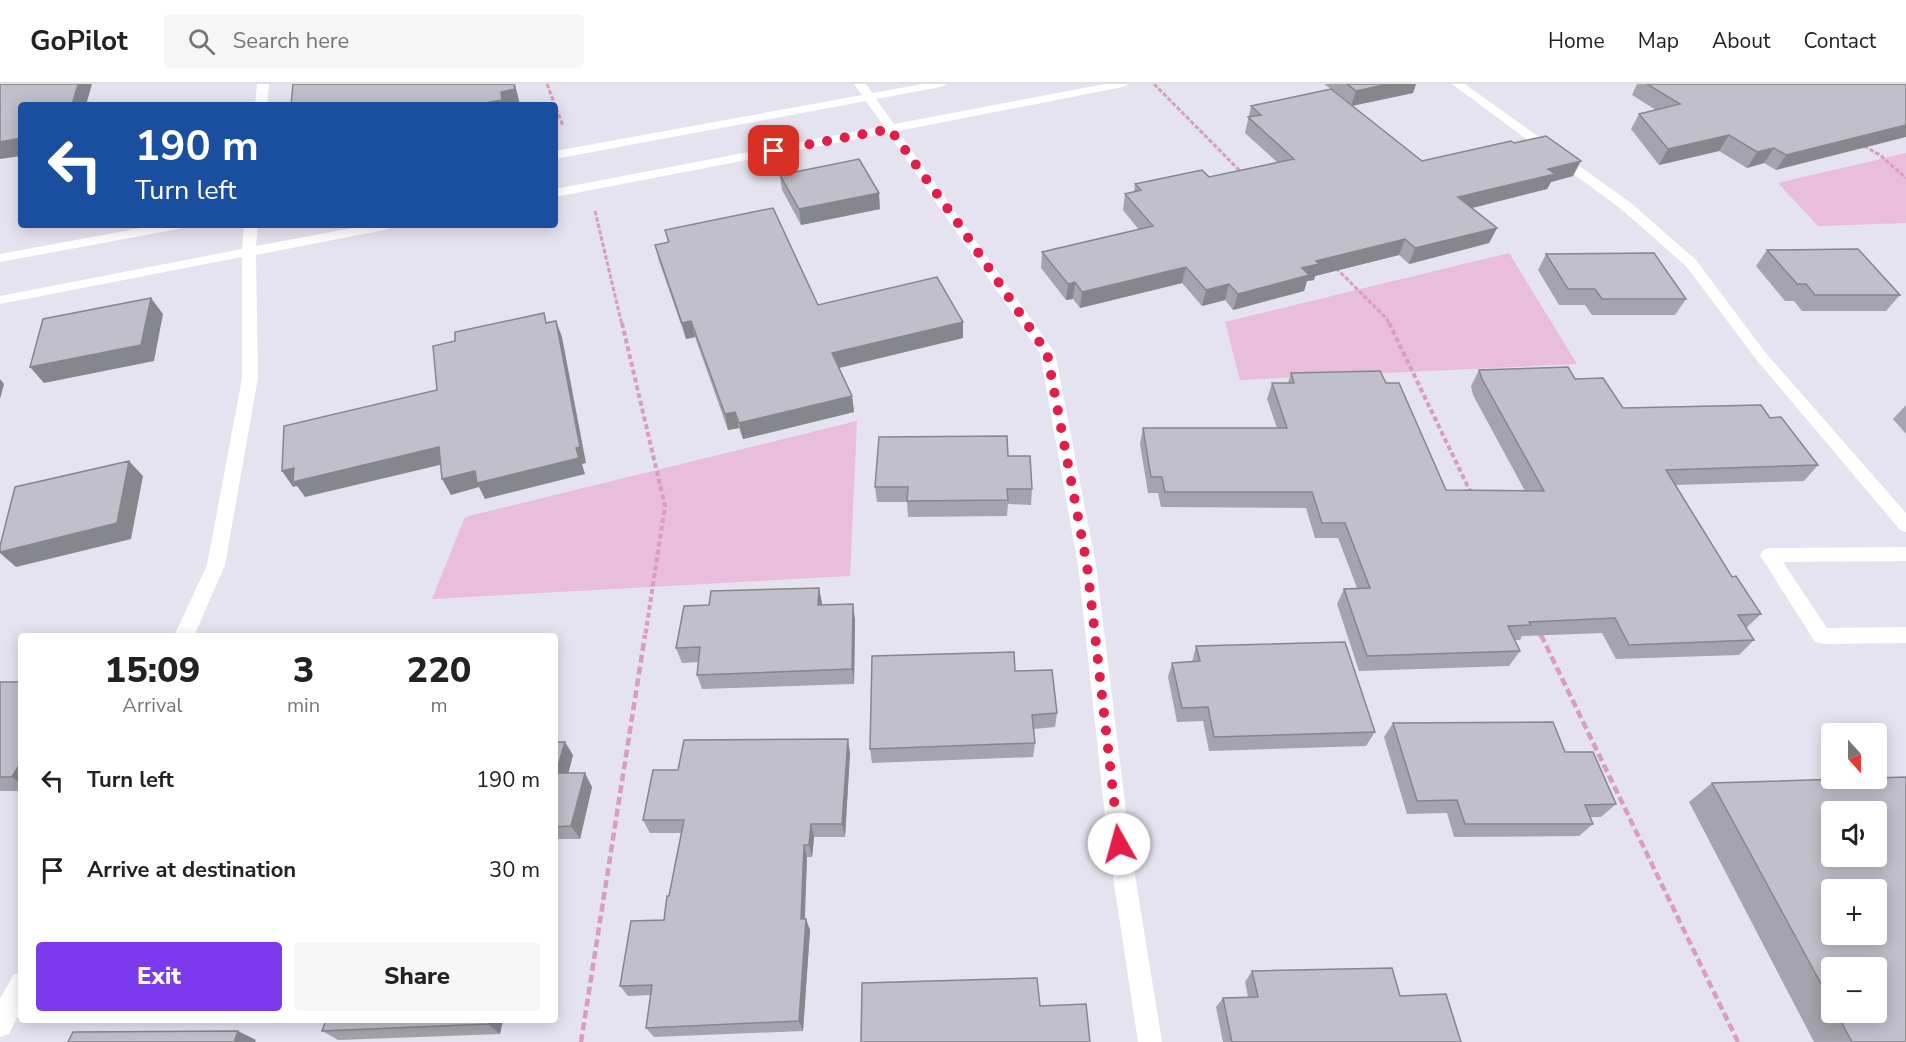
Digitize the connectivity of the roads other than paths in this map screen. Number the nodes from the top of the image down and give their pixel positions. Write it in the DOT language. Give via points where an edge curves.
graph roads {
  1 [pos="263,84"];
  2 [pos="941,84"];
  3 [pos="1123,84"];
  4 [pos="1458,84"];
  5 [pos="865,91"];
  6 [pos="261,102"];
  7 [pos="890,129"];
  8 [pos="558,154"];
  9 [pos="558,192"];
  10 [pos="163,228"];
  11 [pos="251,228"];
  12 [pos="373,228"];
  13 [pos="249,252"];
  14 [pos="0,258"];
  15 [pos="0,300"];
  16 [pos="1906,525"];
  17 [pos="1906,554"];
  18 [pos="185,633"];
  19 [pos="1906,635"];
  20 [pos="18,989"];
  21 [pos="0,1025"];
  22 [pos="1150,1042"];
  1 -- 6 [label="street"];
  2 -- 5 [label="street"];
  3 -- 7 [label="street"];
  4 -- 16 [label="street" via="1626,206 1691,263 1761,355"];
  5 -- 7 [label="street"];
  5 -- 8 [label="street"];
  7 -- 9 [label="street"];
  7 -- 22 [label="street" via="1047,353 1087,565 1119,844"];
  10 -- 14 [label="street"];
  11 -- 13 [label="street"];
  12 -- 13 [label="street"];
  13 -- 15 [label="street"];
  13 -- 18 [label="street" via="250,378 216,565"];
  17 -- 19 [label="street" via="1769,555 1822,636"];
  20 -- 21 [label="street"];
}
